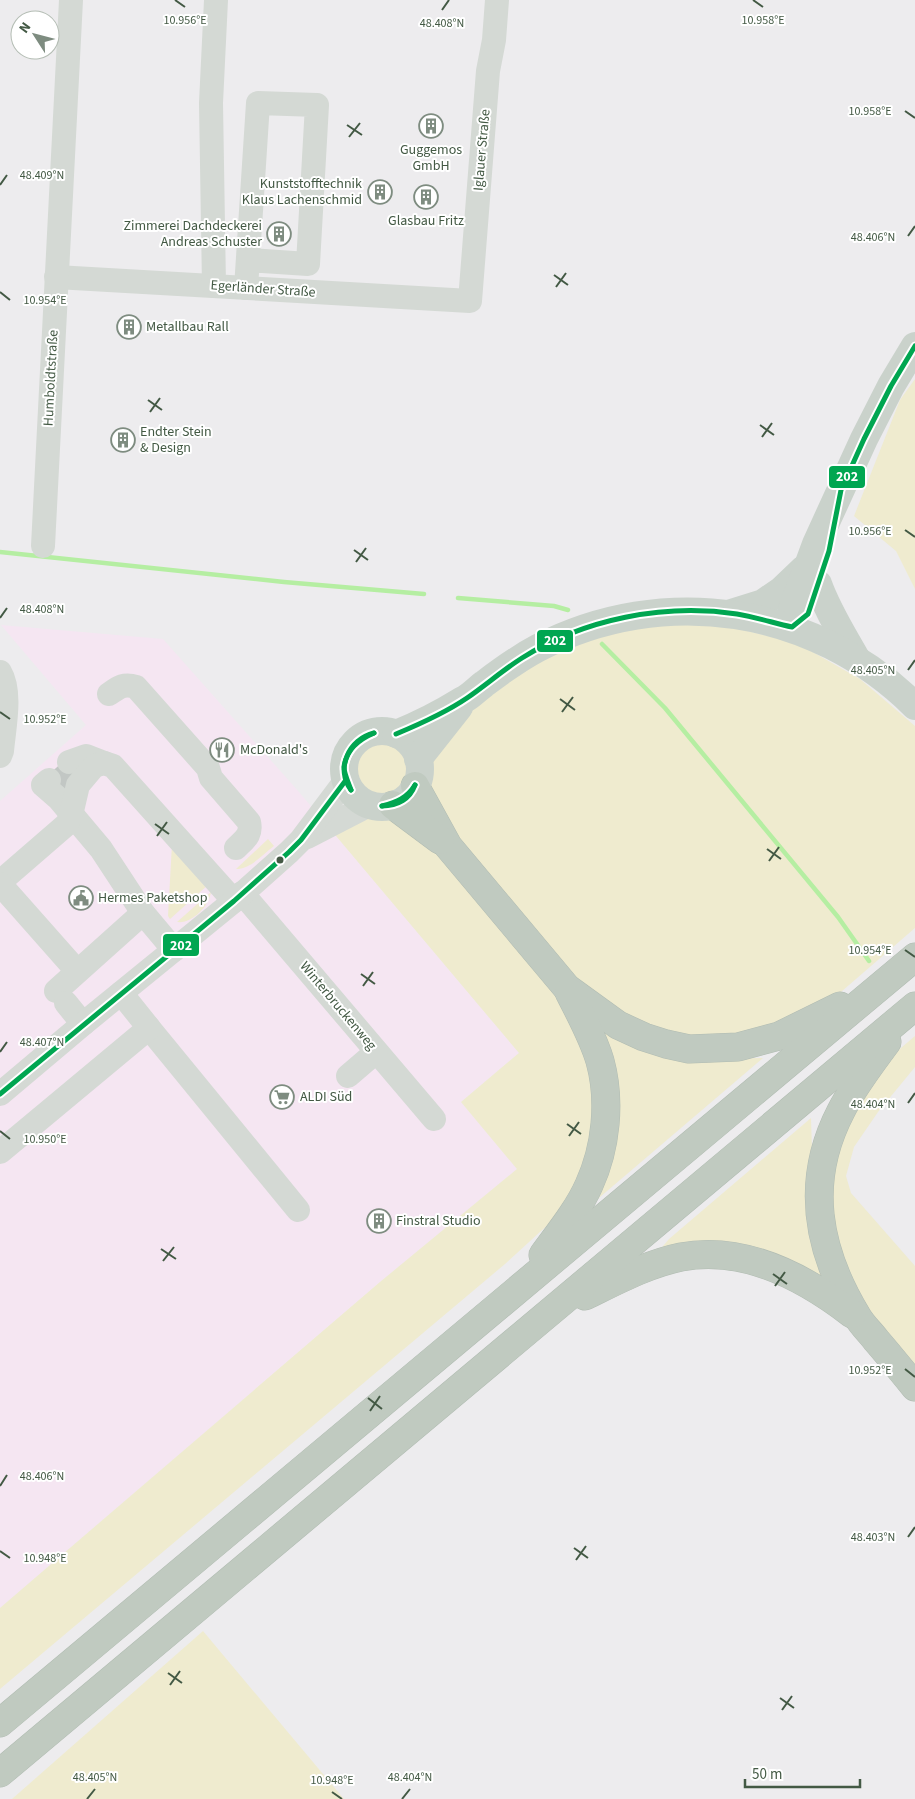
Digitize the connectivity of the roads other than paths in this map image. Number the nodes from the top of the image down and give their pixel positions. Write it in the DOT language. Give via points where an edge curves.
graph roads {
  1 [pos="71,0"];
  2 [pos="216,0"];
  3 [pos="497,0"];
  4 [pos="248,260"];
  5 [pos="56,277"];
  6 [pos="214,286"];
  7 [pos="246,288"];
  8 [pos="470,301"];
  9 [pos="915,346"];
  10 [pos="43,546"];
  11 [pos="812,575"];
  12 [pos="731,613"];
  13 [pos="792,628"];
  14 [pos="856,658"];
  15 [pos="0,672"];
  16 [pos="109,694"];
  17 [pos="464,700"];
  18 [pos="915,706"];
  19 [pos="396,734"];
  20 [pos="0,756"];
  21 [pos="418,759"];
  22 [pos="346,780"];
  23 [pos="50,786"];
  24 [pos="415,786"];
  25 [pos="381,805"];
  26 [pos="71,815"];
  27 [pos="301,840"];
  28 [pos="448,846"];
  29 [pos="236,848"];
  30 [pos="0,883"];
  31 [pos="238,897"];
  32 [pos="142,914"];
  33 [pos="174,950"];
  34 [pos="915,957"];
  35 [pos="78,971"];
  36 [pos="882,985"];
  37 [pos="567,988"];
  38 [pos="121,993"];
  39 [pos="911,1010"];
  40 [pos="83,1024"];
  41 [pos="149,1028"];
  42 [pos="376,1052"];
  43 [pos="348,1076"];
  44 [pos="2,1087"];
  45 [pos="434,1119"];
  46 [pos="0,1152"];
  47 [pos="298,1210"];
  48 [pos="516,1291"];
  49 [pos="547,1314"];
  50 [pos="858,1318"];
  51 [pos="915,1386"];
  52 [pos="0,1723"];
  53 [pos="0,1773"];
  1 -- 5 [label="street, Humboldtstraße"];
  2 -- 6 [label="street" via="211,103"];
  3 -- 8 [label="street, Iglauer Straße" via="488,71"];
  4 -- 4 [label="street" via="258,103 317,106 308,264"];
  4 -- 7 [label="street"];
  5 -- 6 [label="street, Egerländer Straße"];
  5 -- 10 [label="street, Humboldtstraße"];
  6 -- 7 [label="street, Egerländer Straße"];
  7 -- 8 [label="street, Egerländer Straße"];
  9 -- 11 [label="main road" via="874,419 842,490"];
  11 -- 12 [label="main road" via="763,603"];
  11 -- 13 [label="main road" via="808,614"];
  11 -- 14 [label="main road" via="833,620"];
  12 -- 13 [label="main road"];
  12 -- 17 [label="main road" via="646,613 592,625 536,649"];
  13 -- 14 [label="main road"];
  14 -- 18 [label="main road"];
  15 -- 20 [label="street" via="6,696"];
  16 -- 29 [label="street" via="120,686 136,687 208,768 211,778 249,822 248,836"];
  17 -- 19 [label="main road"];
  17 -- 21 [label="main road"];
  19 -- 21 [label="main road" via="414,748"];
  19 -- 22 [label="main road" via="372,732 352,746 346,756"];
  21 -- 24 [label="main road" via="419,778"];
  22 -- 25 [label="main road" via="355,795"];
  22 -- 27 [label="street"];
  23 -- 26 [label="street"];
  24 -- 25 [label="main road" via="402,801"];
  24 -- 28 [label="highway"];
  25 -- 27 [label="street"];
  25 -- 28 [label="highway"];
  26 -- 30 [label="street" via="66,824"];
  26 -- 31 [label="street, Winterbruckenweg" via="78,785 94,766 83,762 114,766"];
  26 -- 32 [label="street" via="100,849"];
  27 -- 31 [label="street"];
  28 -- 37 [label="highway"];
  30 -- 35 [label="street"];
  31 -- 33 [label="street"];
  31 -- 42 [label="street, Winterbruckenweg" via="296,958 331,986"];
  32 -- 33 [label="street"];
  32 -- 35 [label="street"];
  33 -- 38 [label="street"];
  34 -- 36 [label="highway"];
  35 -- 40 [label="street" via="61,997"];
  36 -- 37 [label="highway" via="779,1036 738,1047 712,1049 689,1049 644,1037 618,1025"];
  36 -- 48 [label="highway"];
  37 -- 48 [label="highway" via="589,1031 600,1062 605,1106 604,1135 596,1168 582,1198"];
  38 -- 40 [label="street"];
  38 -- 41 [label="street"];
  39 -- 49 [label="highway"];
  39 -- 50 [label="highway" via="858,1082 841,1111 822,1164 818,1201 824,1242"];
  40 -- 44 [label="street"];
  41 -- 46 [label="street"];
  41 -- 47 [label="street"];
  42 -- 43 [label="street"];
  42 -- 45 [label="street, Winterbruckenweg"];
  48 -- 52 [label="highway"];
  49 -- 50 [label="highway" via="639,1271 680,1257 706,1255 752,1261 780,1270 831,1297"];
  49 -- 53 [label="highway"];
  50 -- 51 [label="highway"];
}
